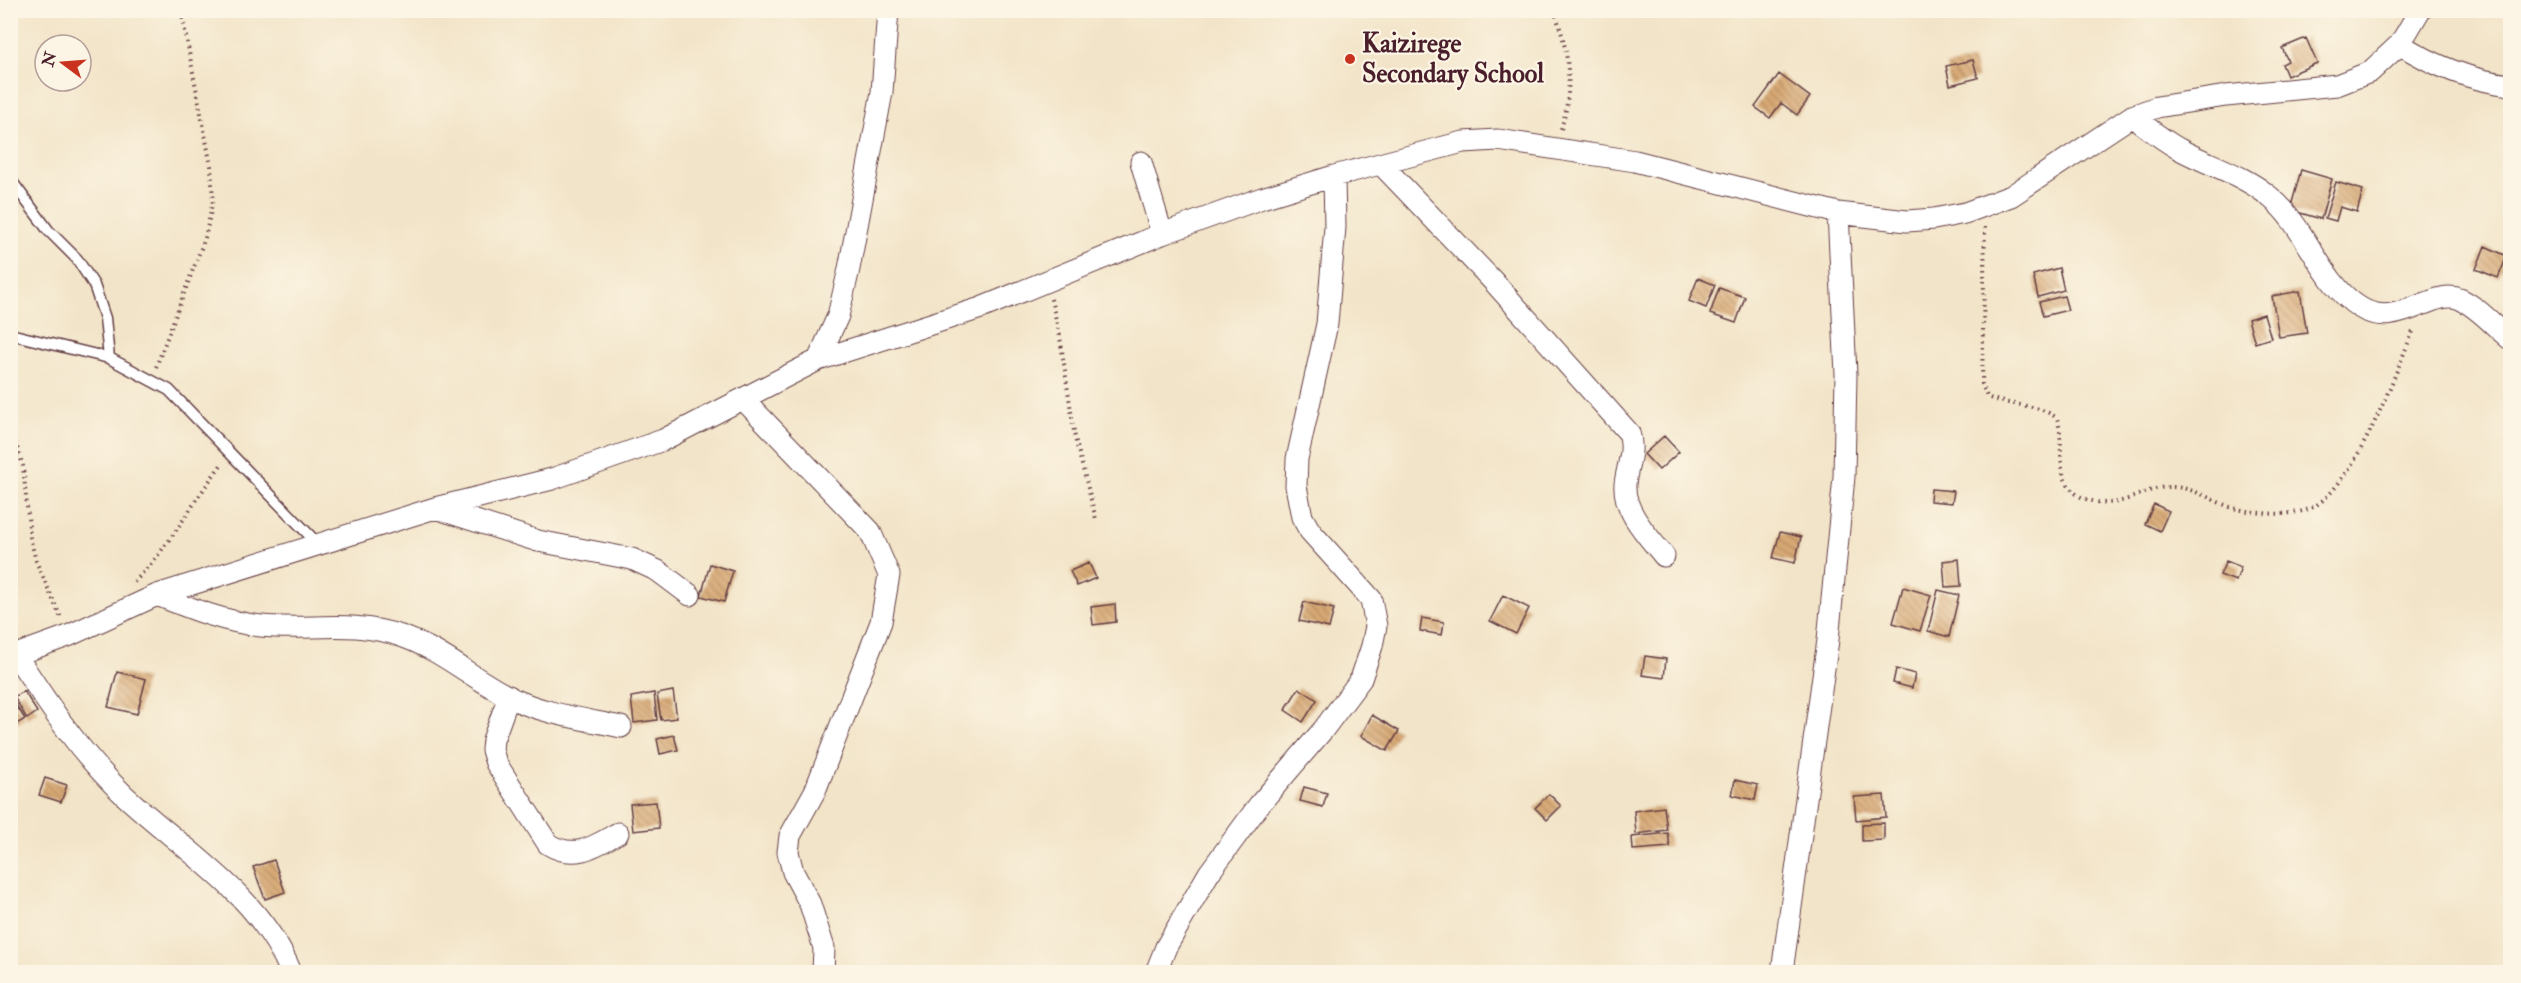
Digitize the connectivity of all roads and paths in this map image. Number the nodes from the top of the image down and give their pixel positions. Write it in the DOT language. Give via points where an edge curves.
graph roads {
  1 [pos="181,10"];
  2 [pos="888,10"];
  3 [pos="1554,10"];
  4 [pos="2420,10"];
  5 [pos="2400,44"];
  6 [pos="2511,85"];
  7 [pos="2132,116"];
  8 [pos="1555,147"];
  9 [pos="1141,162"];
  10 [pos="1381,164"];
  11 [pos="1334,176"];
  12 [pos="10,179"];
  13 [pos="1985,205"];
  14 [pos="1838,213"];
  15 [pos="1162,234"];
  16 [pos="1047,281"];
  17 [pos="2424,306"];
  18 [pos="10,334"];
  19 [pos="2511,339"];
  20 [pos="110,358"];
  21 [pos="818,360"];
  22 [pos="152,379"];
  23 [pos="744,400"];
  24 [pos="10,425"];
  25 [pos="231,453"];
  26 [pos="435,508"];
  27 [pos="1096,519"];
  28 [pos="316,543"];
  29 [pos="1664,556"];
  30 [pos="128,587"];
  31 [pos="158,595"];
  32 [pos="690,595"];
  33 [pos="68,636"];
  34 [pos="13,656"];
  35 [pos="509,696"];
  36 [pos="621,727"];
  37 [pos="618,833"];
  38 [pos="291,972"];
  39 [pos="823,972"];
  40 [pos="1156,972"];
  41 [pos="1782,972"];
  1 -- 22 [label="path" via="211,166 213,201 205,238"];
  2 -- 21 [label="street" via="882,92 849,269 838,316"];
  3 -- 8 [label="path" via="1563,34 1570,75 1568,108"];
  4 -- 5 [label="street"];
  5 -- 6 [label="street" via="2448,70"];
  5 -- 7 [label="street" via="2370,72 2337,85 2226,96"];
  7 -- 13 [label="street" via="2010,196"];
  7 -- 17 [label="street" via="2178,149 2249,182 2272,198 2336,283 2360,308 2384,314 2405,313"];
  8 -- 10 [label="street" via="1498,140 1463,142"];
  8 -- 14 [label="street" via="1635,161"];
  9 -- 15 [label="street"];
  10 -- 11 [label="street"];
  10 -- 29 [label="street" via="1629,433 1632,445 1625,486 1628,504 1642,530"];
  11 -- 15 [label="street"];
  11 -- 40 [label="street" via="1335,227 1327,324 1298,459 1296,486 1302,517 1310,531 1371,599 1376,626 1372,646 1361,679 1209,873"];
  12 -- 20 [label="lane" via="94,285 105,318"];
  13 -- 14 [label="street" via="1965,213 1916,220"];
  13 -- 17 [label="path" via="1982,384 1987,398 2029,405 2057,418 2063,473 2069,488 2097,503 2129,500 2171,486 2190,489 2242,510 2280,514 2307,510 2344,477 2362,448"];
  14 -- 41 [label="street" via="1846,374 1845,477 1828,640"];
  15 -- 16 [label="street"];
  16 -- 21 [label="street" via="981,308"];
  16 -- 27 [label="path" via="1060,337 1074,438"];
  17 -- 19 [label="street" via="2436,300 2460,299"];
  18 -- 20 [label="lane"];
  20 -- 22 [label="lane"];
  21 -- 23 [label="street"];
  22 -- 25 [label="lane" via="169,390"];
  23 -- 26 [label="street" via="663,440 552,479"];
  23 -- 39 [label="street" via="870,531 889,575 880,622 815,791 790,836 788,852 793,872 810,904 824,948"];
  24 -- 33 [label="path" via="23,466 36,561"];
  25 -- 28 [label="lane"];
  25 -- 30 [label="path" via="171,538"];
  26 -- 28 [label="street"];
  26 -- 32 [label="street" via="538,541 632,559 658,570"];
  28 -- 31 [label="street"];
  31 -- 33 [label="street"];
  31 -- 35 [label="street" via="213,617 261,626 363,626 400,636 435,650"];
  33 -- 34 [label="street"];
  34 -- 38 [label="street" via="89,760 154,821 222,876 266,927"];
  35 -- 36 [label="street" via="530,706"];
  35 -- 37 [label="street" via="492,750 537,831 548,844 573,853 592,848"];
}
